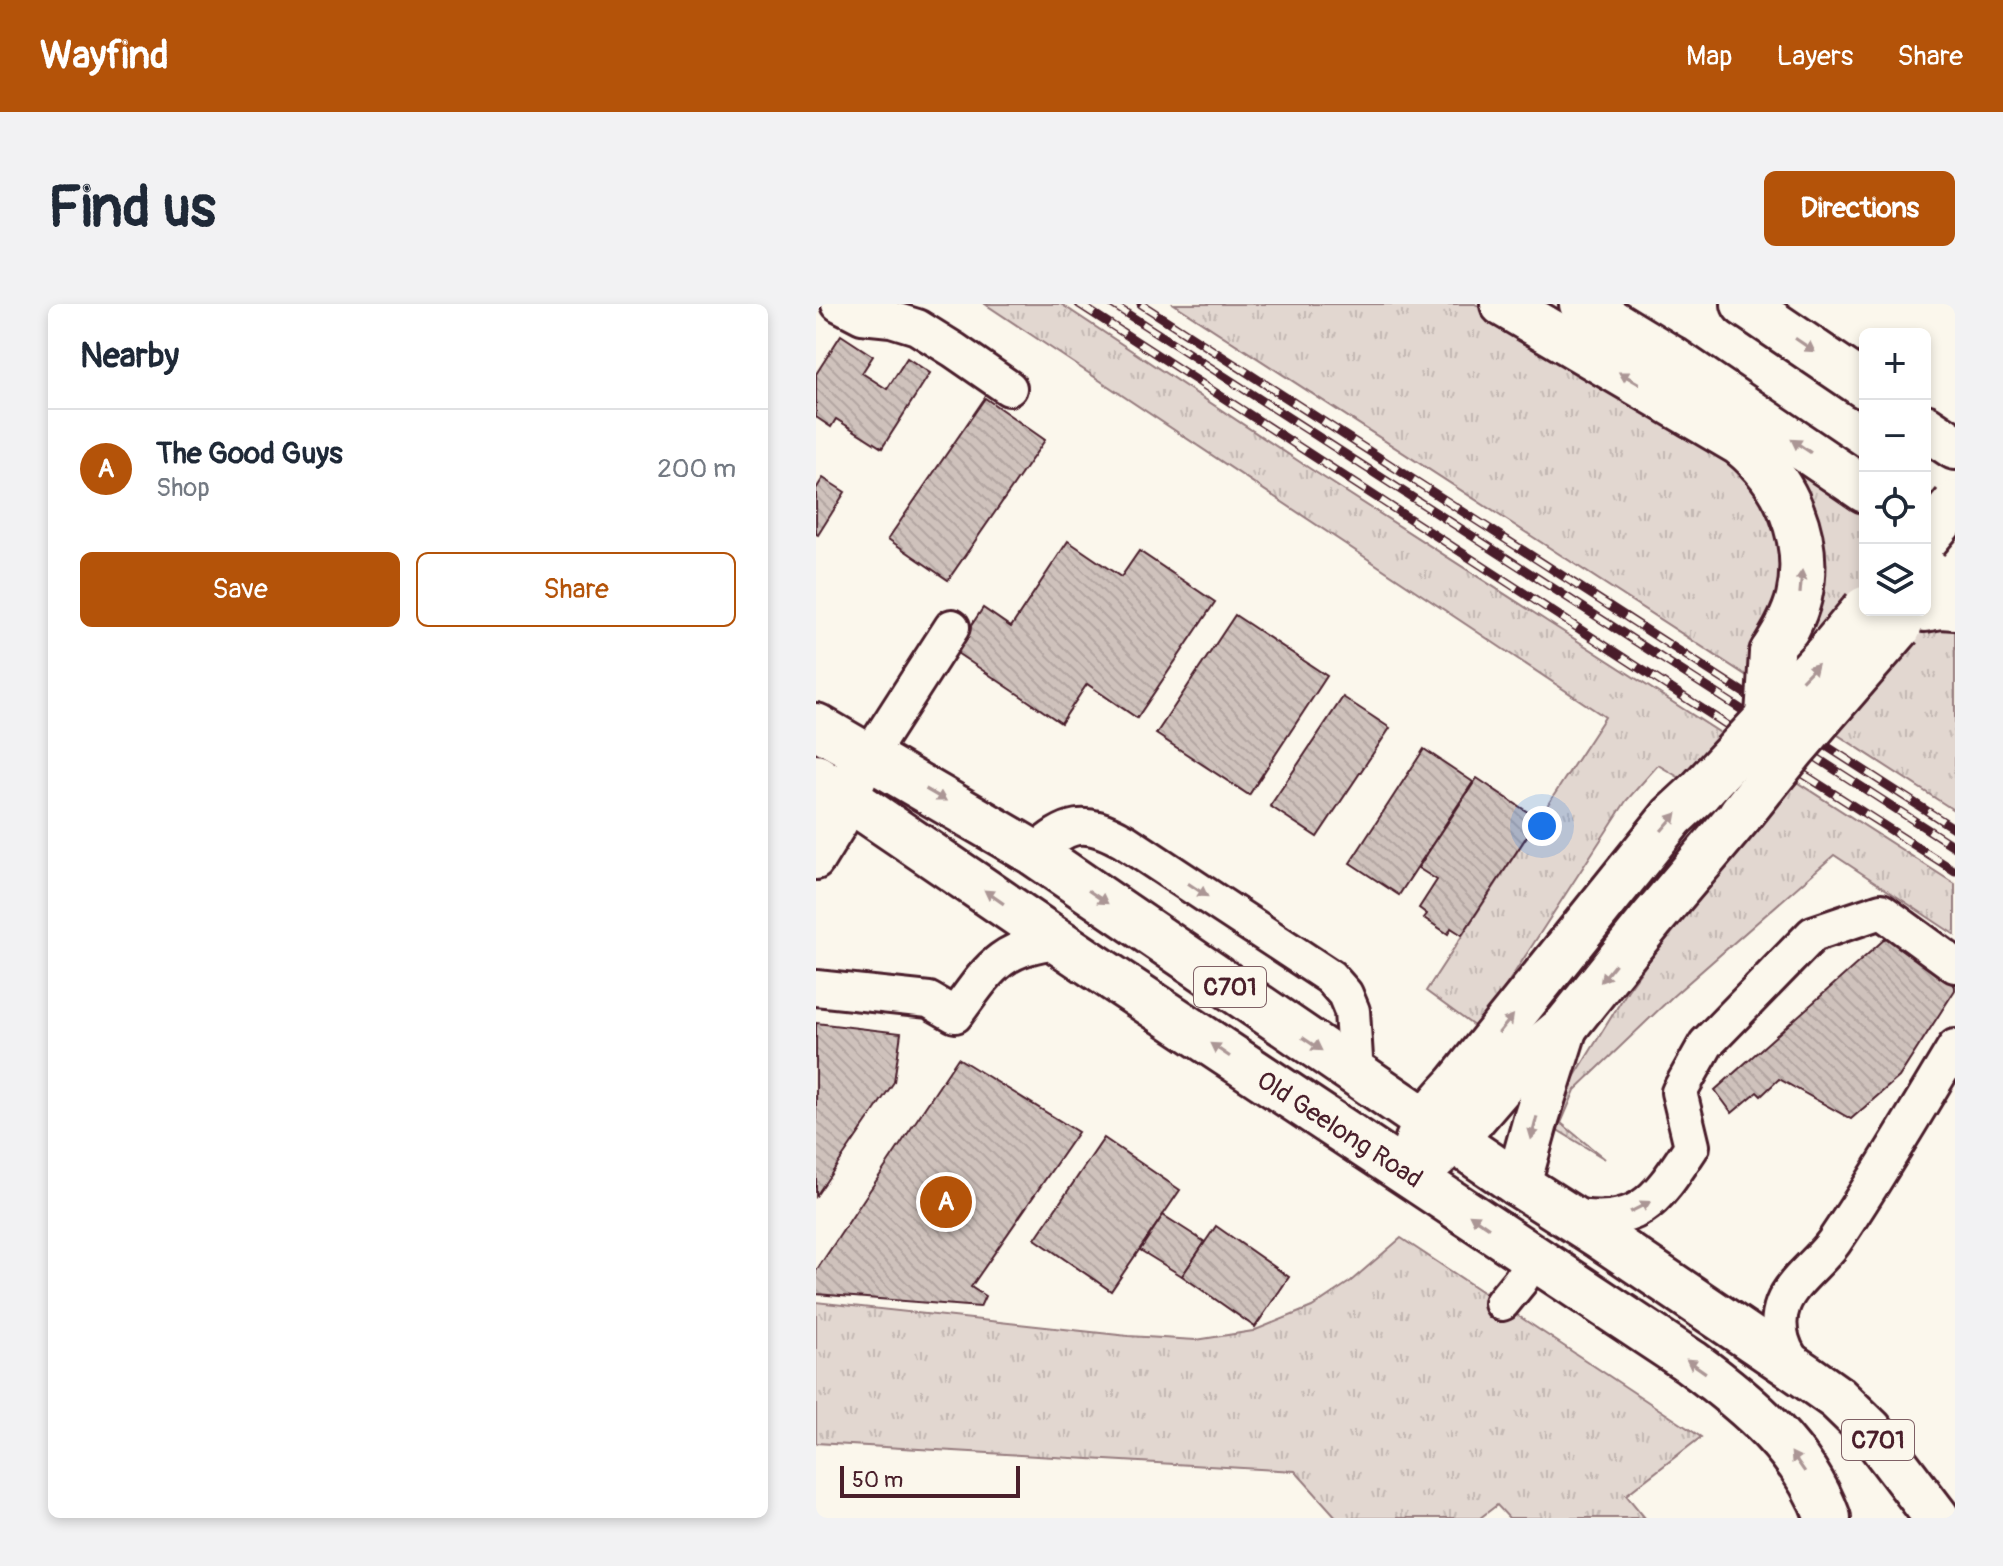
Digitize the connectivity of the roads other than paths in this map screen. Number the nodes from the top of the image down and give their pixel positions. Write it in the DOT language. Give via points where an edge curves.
graph roads {
  1 [pos="839,304"];
  2 [pos="1503,304"];
  3 [pos="1582,304"];
  4 [pos="1744,304"];
  5 [pos="1859,382"];
  6 [pos="1009,388"];
  7 [pos="1931,431"];
  8 [pos="1955,447"];
  9 [pos="1859,486"];
  10 [pos="1955,504"];
  11 [pos="1931,533"];
  12 [pos="1931,536"];
  13 [pos="1955,554"];
  14 [pos="1931,583"];
  15 [pos="1931,607"];
  16 [pos="1955,607"];
  17 [pos="1897,616"];
  18 [pos="1903,616"];
  19 [pos="952,627"];
  20 [pos="1768,716"];
  21 [pos="816,726"];
  22 [pos="869,756"];
  23 [pos="830,796"];
  24 [pos="1034,853"];
  25 [pos="816,862"];
  26 [pos="1058,941"];
  27 [pos="1955,965"];
  28 [pos="816,988"];
  29 [pos="1565,1027"];
  30 [pos="1955,1047"];
  31 [pos="1356,1074"];
  32 [pos="1441,1130"];
  33 [pos="1410,1174"];
  34 [pos="1518,1184"];
  35 [pos="1564,1215"];
  36 [pos="1534,1258"];
  37 [pos="1502,1303"];
  38 [pos="1806,1376"];
  39 [pos="1828,1518"];
  40 [pos="1907,1518"];
  41 [pos="1914,1518"];
  42 [pos="1937,1518"];
  1 -- 6 [label="street" via="862,316 917,327"];
  20 -- 2 [label="main road, one-way, bridge" via="1772,653 1799,597 1802,560 1783,490 1740,443"];
  9 -- 3 [label="main road, one-way"];
  4 -- 5 [label="main road, one-way"];
  7 -- 8 [label="main road"];
  10 -- 11 [label="main road, bridge"];
  12 -- 13 [label="main road"];
  13 -- 14 [label="main road"];
  15 -- 16 [label="main road"];
  20 -- 17 [label="main road, one-way, bridge" via="1828,653"];
  18 -- 29 [label="main road, one-way, bridge"];
  19 -- 22 [label="street"];
  32 -- 20 [label="main road, one-way, bridge" via="1441,1102 1673,816"];
  21 -- 22 [label="main road, Old Geelong Road / C701"];
  22 -- 23 [label="street"];
  22 -- 24 [label="main road, Old Geelong Road / C701, one-way"];
  23 -- 25 [label="street" via="840,823"];
  26 -- 23 [label="main road, Old Geelong Road / C701, one-way"];
  24 -- 31 [label="main road, Old Geelong Road / C701, one-way"];
  24 -- 31 [label="street, one-way" via="1053,836 1076,827 1110,833 1330,977 1352,1011"];
  26 -- 28 [label="street" via="1003,957 955,1015 929,1000"];
  33 -- 26 [label="main road, Old Geelong Road / C701, one-way"];
  35 -- 27 [label="street, one-way" via="1627,1214 1662,1189 1692,1146 1679,1092 1706,1044 1813,934 1881,911"];
  29 -- 32 [label="main road"];
  29 -- 34 [label="main road, one-way"];
  30 -- 38 [label="street" via="1832,1245 1784,1302 1779,1322 1783,1345"];
  31 -- 32 [label="main road, Old Geelong Road / C701"];
  32 -- 33 [label="main road"];
  32 -- 34 [label="main road, Old Geelong Road / C701"];
  36 -- 33 [label="main road, Old Geelong Road / C701, one-way"];
  34 -- 35 [label="main road, Old Geelong Road / C701"];
  35 -- 38 [label="main road, Old Geelong Road / C701"];
  36 -- 37 [label="street"];
  39 -- 36 [label="main road, Old Geelong Road / C701, one-way" via="1808,1475 1757,1413 1691,1362"];
  38 -- 42 [label="main road, Old Geelong Road / C701" via="1870,1430"];
  40 -- 41 [label="main road"];
}
